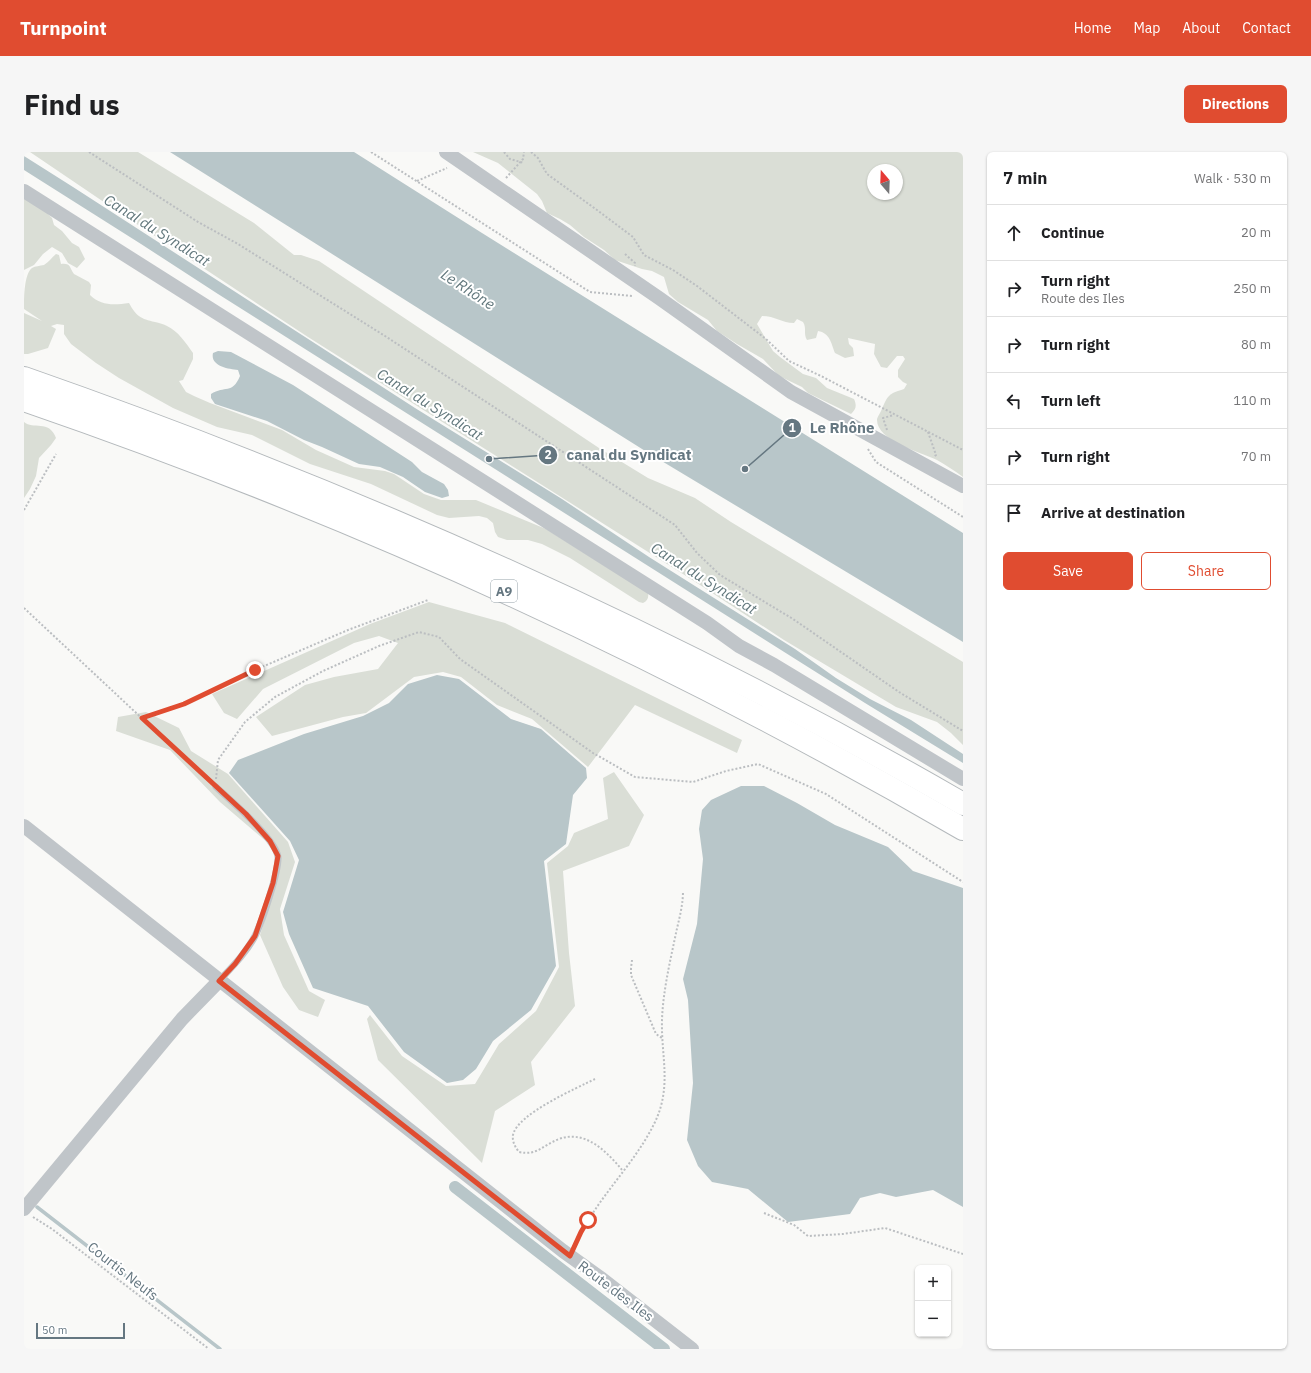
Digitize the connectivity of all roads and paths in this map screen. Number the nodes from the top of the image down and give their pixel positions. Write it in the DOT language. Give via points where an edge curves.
graph roads {
  1 [pos="89,152"];
  2 [pos="371,152"];
  3 [pos="446,152"];
  4 [pos="504,152"];
  5 [pos="524,152"];
  6 [pos="531,152"];
  7 [pos="461,162"];
  8 [pos="520,162"];
  9 [pos="524,163"];
  10 [pos="512,172"];
  11 [pos="416,181"];
  12 [pos="24,191"];
  13 [pos="659,298"];
  14 [pos="24,378"];
  15 [pos="24,400"];
  16 [pos="895,415"];
  17 [pos="853,426"];
  18 [pos="928,432"];
  19 [pos="891,446"];
  20 [pos="963,450"];
  21 [pos="56,454"];
  22 [pos="927,465"];
  23 [pos="963,486"];
  24 [pos="24,510"];
  25 [pos="963,517"];
  26 [pos="428,600"];
  27 [pos="24,608"];
  28 [pos="142,718"];
  29 [pos="963,731"];
  30 [pos="963,779"];
  31 [pos="216,787"];
  32 [pos="963,804"];
  33 [pos="24,826"];
  34 [pos="963,829"];
  35 [pos="963,882"];
  36 [pos="682,891"];
  37 [pos="632,960"];
  38 [pos="219,981"];
  39 [pos="662,1038"];
  40 [pos="595,1079"];
  41 [pos="624,1171"];
  42 [pos="26,1211"];
  43 [pos="764,1213"];
  44 [pos="963,1254"];
  45 [pos="570,1256"];
  46 [pos="209,1349"];
  47 [pos="692,1349"];
  1 -- 29 [label="path" via="385,336 675,525 697,553 720,575 793,619 899,692"];
  2 -- 11 [label="path"];
  3 -- 7 [label="street"];
  4 -- 8 [label="path" via="510,159"];
  5 -- 8 [label="path"];
  6 -- 16 [label="path" via="538,158 547,174 632,238 644,255 697,286 766,339 789,361"];
  7 -- 11 [label="path"];
  7 -- 13 [label="street"];
  8 -- 9 [label="path"];
  8 -- 10 [label="path"];
  11 -- 13 [label="path" via="590,292"];
  12 -- 30 [label="street" via="707,623 739,646 774,664"];
  13 -- 17 [label="street" via="785,388"];
  14 -- 32 [label="highway, A9" via="227,452 462,549 674,649 795,711"];
  15 -- 34 [label="highway, A9" via="298,503 396,543 524,601 717,694"];
  16 -- 18 [label="path"];
  16 -- 19 [label="path" via="883,418"];
  17 -- 19 [label="street"];
  17 -- 25 [label="path" via="876,462"];
  18 -- 20 [label="path"];
  18 -- 22 [label="path" via="936,455"];
  19 -- 22 [label="street"];
  21 -- 24 [label="path"];
  22 -- 23 [label="street"];
  26 -- 28 [label="path" via="348,630 184,704"];
  27 -- 28 [label="path"];
  28 -- 31 [label="path"];
  31 -- 35 [label="path" via="218,760 245,722 276,697 322,671 419,632 439,637 460,659 593,754 635,777 693,782 758,764 826,794"];
  31 -- 38 [label="lane" via="246,814 270,841 278,856 273,883 255,936"];
  33 -- 38 [label="street, Route des Iles"];
  36 -- 39 [label="path" via="682,909 664,996"];
  37 -- 39 [label="path" via="631,976 656,1034"];
  38 -- 42 [label="street" via="182,1019"];
  38 -- 45 [label="street, Route des Iles"];
  39 -- 41 [label="path" via="665,1076 660,1110 647,1137"];
  40 -- 41 [label="path" via="543,1105 528,1116 517,1126 513,1135 514,1145 519,1152 526,1153 537,1151 559,1139 578,1138 595,1143"];
  41 -- 45 [label="path" via="588,1220"];
  42 -- 46 [label="path, Courtis Neufs"];
  43 -- 44 [label="path" via="794,1225 808,1236 885,1228"];
  45 -- 47 [label="street, Route des Iles"];
}
